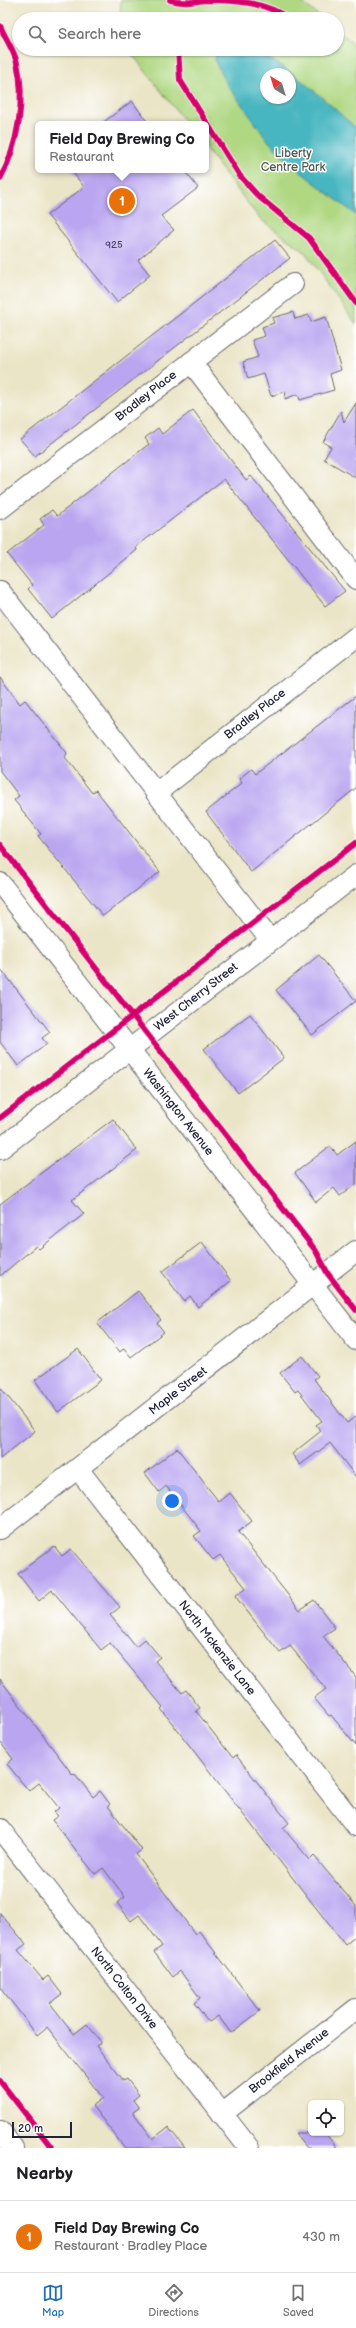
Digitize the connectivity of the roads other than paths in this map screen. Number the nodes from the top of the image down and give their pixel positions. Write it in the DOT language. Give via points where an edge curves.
graph roads {
  1 [pos="293,284"];
  2 [pos="190,362"];
  3 [pos="0,509"];
  4 [pos="356,579"];
  5 [pos="0,591"];
  6 [pos="356,637"];
  7 [pos="156,793"];
  8 [pos="356,875"];
  9 [pos="0,883"];
  10 [pos="270,940"];
  11 [pos="129,1048"];
  12 [pos="0,1149"];
  13 [pos="356,1251"];
  14 [pos="313,1285"];
  15 [pos="356,1340"];
  16 [pos="78,1469"];
  17 [pos="0,1529"];
  18 [pos="356,1826"];
  19 [pos="0,1829"];
  20 [pos="356,2009"];
  21 [pos="222,2114"];
  22 [pos="0,2132"];
  23 [pos="12,2148"];
  24 [pos="249,2148"];
  1 -- 2 [label="street, Bradley Place"];
  2 -- 3 [label="street, Bradley Place"];
  2 -- 4 [label="street"];
  5 -- 7 [label="street"];
  6 -- 7 [label="street, Bradley Place"];
  7 -- 10 [label="street"];
  8 -- 10 [label="street, West Cherry Street"];
  9 -- 11 [label="street, Washington Avenue"];
  10 -- 11 [label="street, West Cherry Street"];
  11 -- 12 [label="street, West Cherry Street"];
  11 -- 14 [label="street, Washington Avenue"];
  13 -- 14 [label="street, Maple Street"];
  14 -- 15 [label="street, Washington Avenue"];
  14 -- 16 [label="street, Maple Street"];
  16 -- 17 [label="street, Maple Street"];
  16 -- 18 [label="street, North Mckenzie Lane"];
  19 -- 21 [label="street, North Colton Drive"];
  20 -- 21 [label="street, Brookfield Avenue"];
  21 -- 24 [label="street, North Colton Drive"];
  22 -- 23 [label="street"];
}
